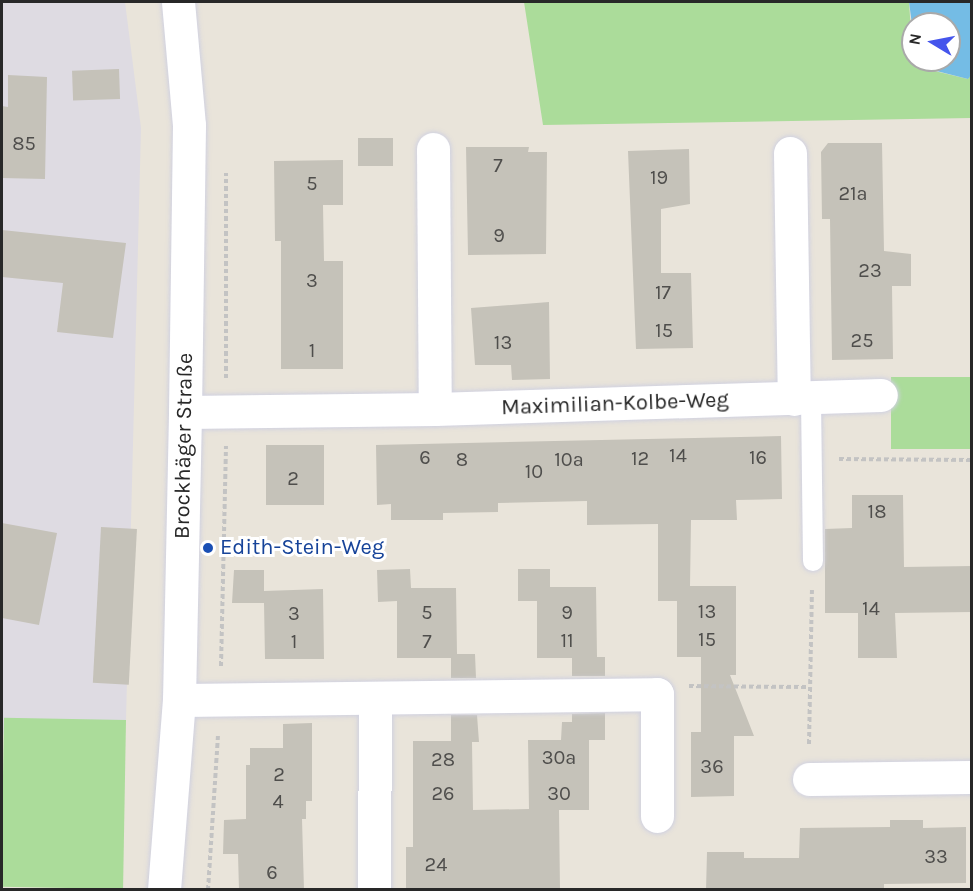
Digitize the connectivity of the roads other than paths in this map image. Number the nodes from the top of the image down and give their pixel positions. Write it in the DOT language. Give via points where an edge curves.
graph roads {
  1 [pos="178,2"];
  2 [pos="433,149"];
  3 [pos="790,153"];
  4 [pos="881,395"];
  5 [pos="802,398"];
  6 [pos="435,409"];
  7 [pos="185,412"];
  8 [pos="813,561"];
  9 [pos="375,699"];
  10 [pos="179,700"];
  11 [pos="972,777"];
  12 [pos="809,779"];
  13 [pos="657,816"];
  14 [pos="164,890"];
  15 [pos="374,890"];
  1 -- 7 [label="street, Brockhäger Straße" via="189,125"];
  2 -- 6 [label="street"];
  3 -- 5 [label="street"];
  4 -- 5 [label="street, Maximilian-Kolbe-Weg"];
  5 -- 6 [label="street, Maximilian-Kolbe-Weg"];
  5 -- 8 [label="lane" via="811,459"];
  6 -- 7 [label="street, Maximilian-Kolbe-Weg"];
  7 -- 10 [label="street, Brockhäger Straße"];
  9 -- 10 [label="street"];
  9 -- 13 [label="street" via="657,694"];
  9 -- 15 [label="street"];
  10 -- 14 [label="street, Brockhäger Straße"];
  11 -- 12 [label="street"];
}
